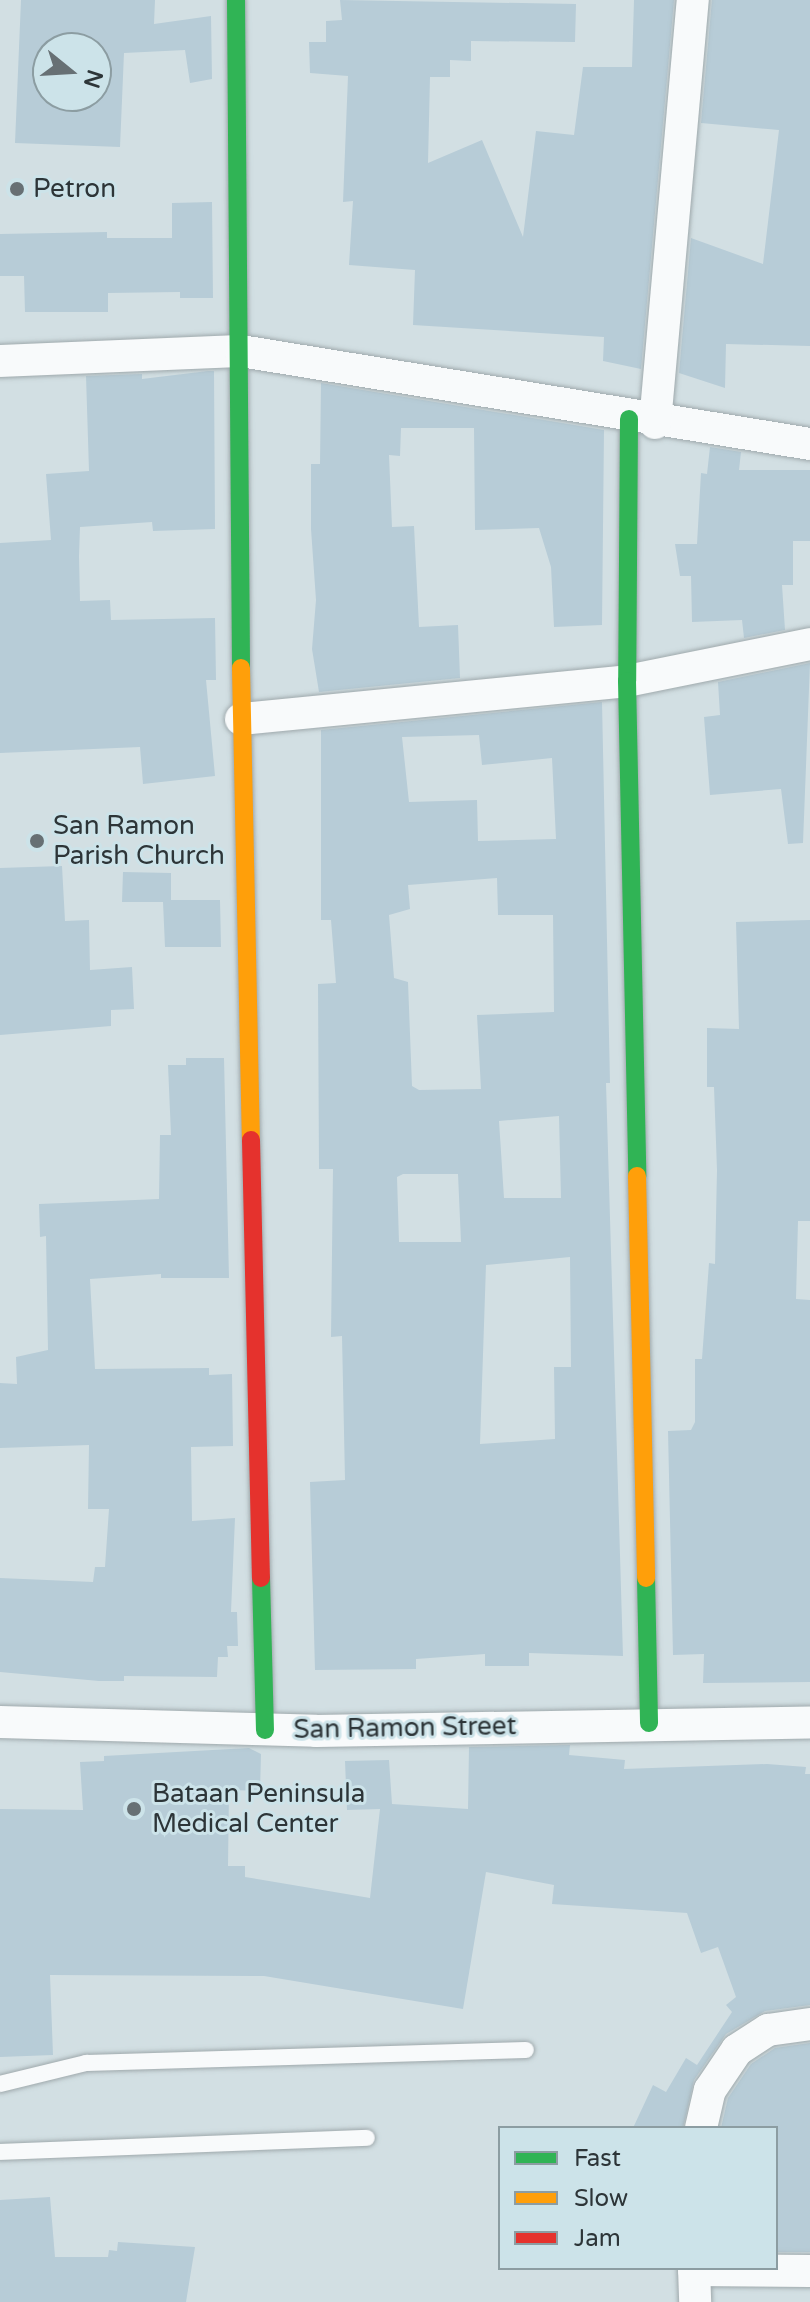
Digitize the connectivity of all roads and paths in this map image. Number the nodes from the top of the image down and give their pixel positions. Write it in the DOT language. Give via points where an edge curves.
graph roads {
  1 [pos="236,0"];
  2 [pos="693,0"];
  3 [pos="241,351"];
  4 [pos="0,361"];
  5 [pos="642,421"];
  6 [pos="810,444"];
  7 [pos="810,644"];
  8 [pos="627,681"];
  9 [pos="241,719"];
  10 [pos="0,1722"];
  11 [pos="810,1722"];
  12 [pos="649,1723"];
  13 [pos="265,1730"];
  14 [pos="810,2024"];
  15 [pos="526,2050"];
  16 [pos="0,2084"];
  17 [pos="701,2126"];
  18 [pos="367,2138"];
  19 [pos="0,2152"];
  20 [pos="810,2271"];
  21 [pos="694,2280"];
  1 -- 3 [label="street"];
  2 -- 5 [label="street"];
  3 -- 4 [label="street"];
  3 -- 5 [label="street"];
  3 -- 9 [label="street"];
  5 -- 6 [label="street"];
  5 -- 8 [label="street"];
  7 -- 8 [label="street"];
  8 -- 9 [label="street"];
  8 -- 12 [label="street"];
  9 -- 13 [label="street"];
  10 -- 13 [label="street, San Ramon Street"];
  11 -- 12 [label="street, San Ramon Street"];
  12 -- 13 [label="street, San Ramon Street"];
  14 -- 17 [label="street" via="768,2030 737,2050 710,2090"];
  15 -- 16 [label="lane" via="86,2063"];
  18 -- 19 [label="lane"];
  20 -- 21 [label="street"];
}
